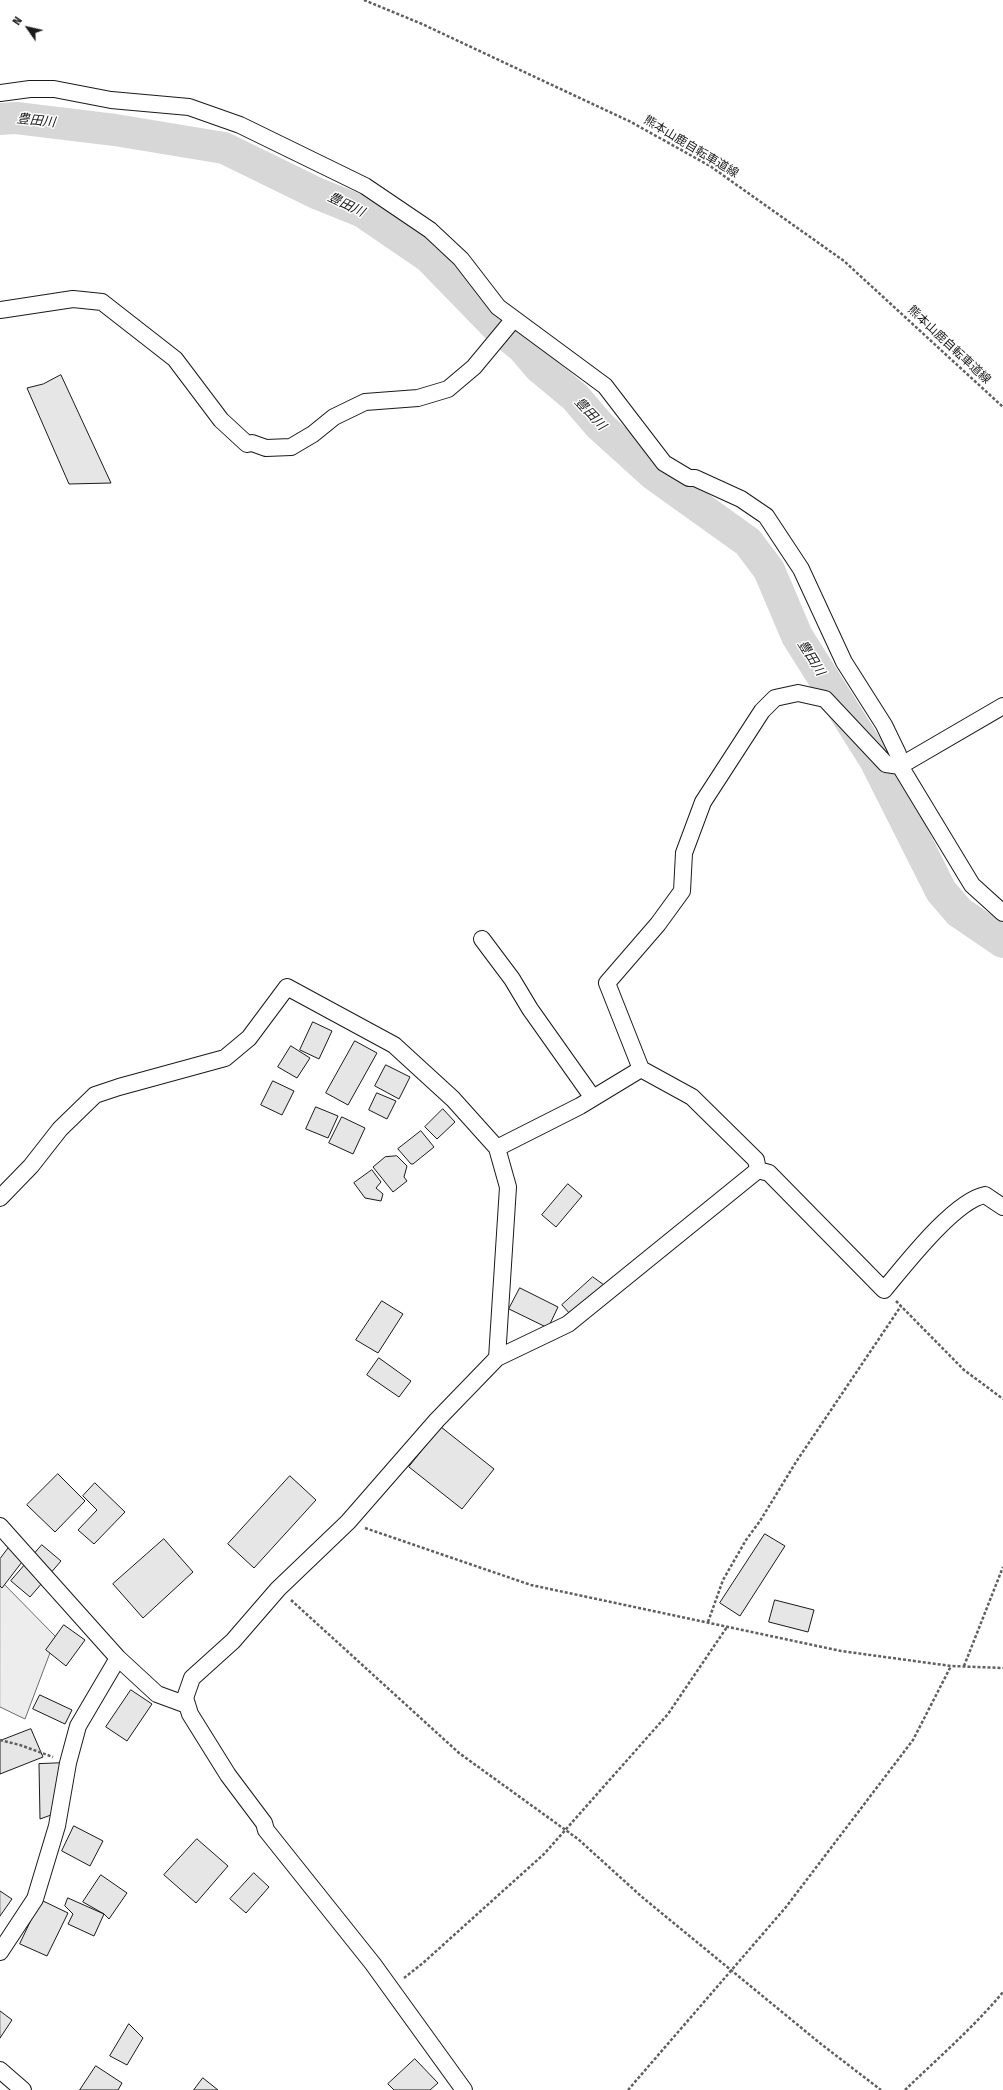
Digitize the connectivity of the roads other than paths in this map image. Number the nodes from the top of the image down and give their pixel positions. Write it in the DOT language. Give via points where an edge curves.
graph roads {
  1 [pos="0,93"];
  2 [pos="0,310"];
  3 [pos="513,320"];
  4 [pos="1003,706"];
  5 [pos="900,766"];
  6 [pos="1003,913"];
  7 [pos="482,939"];
  8 [pos="642,1069"];
  9 [pos="593,1098"];
  10 [pos="497,1148"];
  11 [pos="758,1170"];
  12 [pos="0,1198"];
  13 [pos="1003,1207"];
  14 [pos="497,1358"];
  15 [pos="0,1526"];
  16 [pos="118,1658"];
  17 [pos="187,1705"];
  18 [pos="0,1952"];
  19 [pos="0,2070"];
  20 [pos="23,2090"];
  21 [pos="464,2090"];
  1 -- 3 [label="street" via="54,89 112,100 189,107 240,125 365,186 430,230 461,259 498,307"];
  2 -- 3 [label="street" via="73,299 102,302 175,359 221,420 247,444 252,443 266,448 290,447 313,434 334,417 365,402 418,398 448,389 474,367"];
  3 -- 5 [label="street" via="605,386 664,463 689,478 695,478 741,499 766,516 801,569 844,662 884,725 898,754"];
  4 -- 5 [label="street"];
  5 -- 6 [label="street" via="972,885"];
  5 -- 8 [label="street" via="886,764 825,700 798,693 774,698 762,711 703,802 684,853 682,891 658,924 607,983"];
  7 -- 9 [label="street"];
  8 -- 9 [label="street"];
  8 -- 11 [label="street" via="692,1097 756,1160"];
  9 -- 10 [label="street"];
  10 -- 12 [label="street" via="453,1099 394,1044 287,987 249,1038 225,1058 95,1095 60,1128 31,1166"];
  10 -- 14 [label="street" via="508,1187"];
  11 -- 13 [label="street" via="769,1173 884,1290 914,1254 958,1210 976,1197 985,1195"];
  11 -- 14 [label="street" via="568,1324"];
  14 -- 17 [label="street" via="436,1420 348,1522 278,1589 233,1641 192,1678 184,1698"];
  15 -- 16 [label="street"];
  16 -- 17 [label="street" via="157,1694"];
  16 -- 18 [label="street" via="78,1726 68,1763 57,1826 35,1899"];
  17 -- 21 [label="street" via="224,1769 264,1823 266,1830 391,1988"];
  19 -- 20 [label="street"];
}
